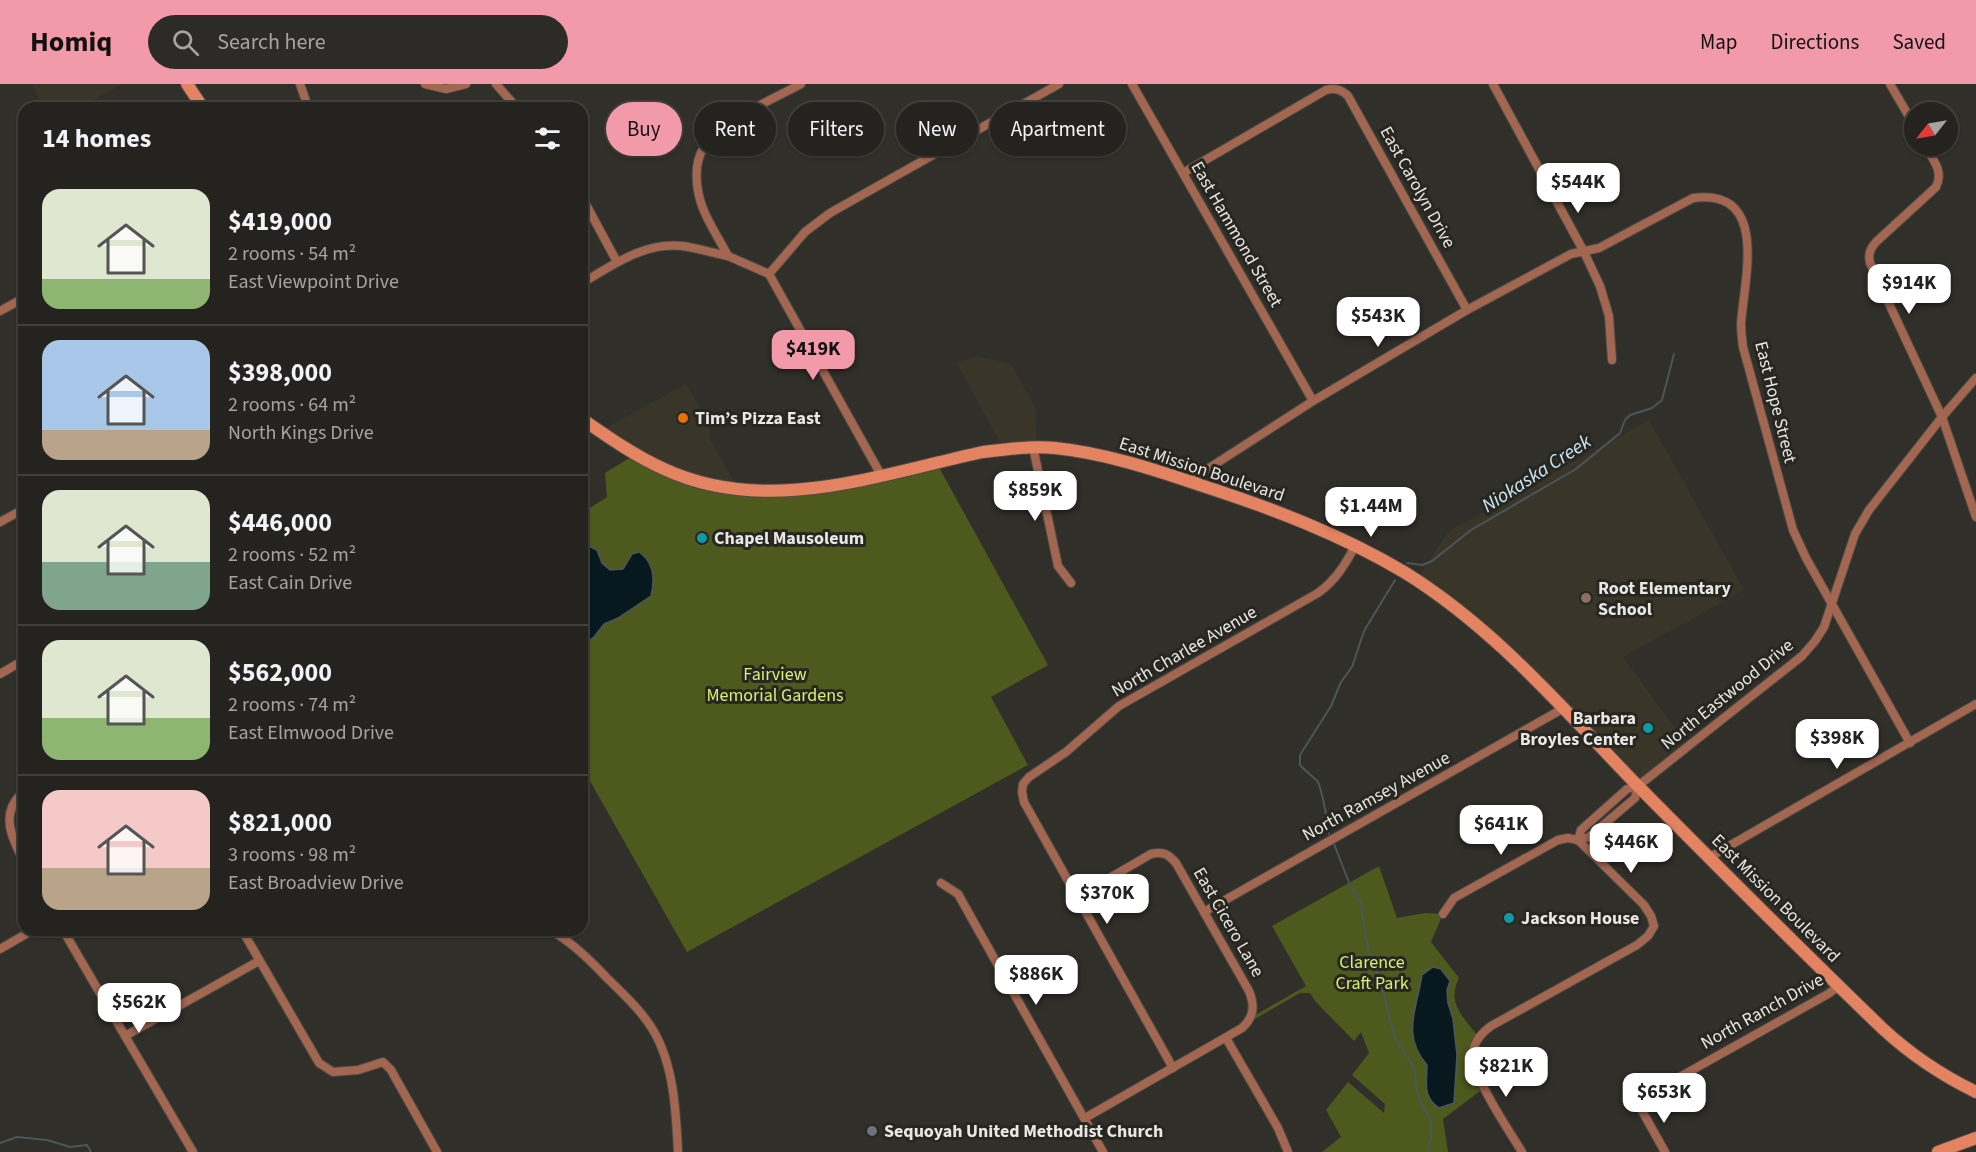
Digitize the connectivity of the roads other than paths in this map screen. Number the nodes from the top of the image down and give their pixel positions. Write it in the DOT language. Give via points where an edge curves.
graph roads {
  1 [pos="187,84"];
  2 [pos="300,84"];
  3 [pos="425,84"];
  4 [pos="466,84"];
  5 [pos="496,84"];
  6 [pos="801,84"];
  7 [pos="1059,84"];
  8 [pos="1132,84"];
  9 [pos="1492,84"];
  10 [pos="1890,84"];
  11 [pos="199,102"];
  12 [pos="306,102"];
  13 [pos="512,102"];
  14 [pos="1904,108"];
  15 [pos="1931,156"];
  16 [pos="1183,173"];
  17 [pos="588,208"];
  18 [pos="1584,252"];
  19 [pos="728,256"];
  20 [pos="617,262"];
  21 [pos="769,274"];
  22 [pos="588,279"];
  23 [pos="18,301"];
  24 [pos="1467,310"];
  25 [pos="0,311"];
  26 [pos="1612,360"];
  27 [pos="1976,378"];
  28 [pos="1313,401"];
  29 [pos="1942,417"];
  30 [pos="588,423"];
  31 [pos="1033,447"];
  32 [pos="881,475"];
  33 [pos="1188,481"];
  34 [pos="18,512"];
  35 [pos="1976,517"];
  36 [pos="0,522"];
  37 [pos="1355,546"];
  38 [pos="1071,583"];
  39 [pos="1833,605"];
  40 [pos="18,664"];
  41 [pos="0,674"];
  42 [pos="1976,704"];
  43 [pos="1564,708"];
  44 [pos="1910,743"];
  45 [pos="1638,786"];
  46 [pos="18,796"];
  47 [pos="1578,840"];
  48 [pos="18,850"];
  49 [pos="1710,857"];
  50 [pos="942,883"];
  51 [pos="1077,897"];
  52 [pos="1204,912"];
  53 [pos="1443,914"];
  54 [pos="23,936"];
  55 [pos="67,936"];
  56 [pos="245,936"];
  57 [pos="567,936"];
  58 [pos="0,949"];
  59 [pos="259,961"];
  60 [pos="1839,986"];
  61 [pos="125,1036"];
  62 [pos="1226,1038"];
  63 [pos="1173,1068"];
  64 [pos="1976,1092"];
  65 [pos="1085,1119"];
  66 [pos="1976,1138"];
  67 [pos="1976,1146"];
  68 [pos="1953,1147"];
  69 [pos="193,1152"];
  70 [pos="437,1152"];
  71 [pos="678,1152"];
  72 [pos="1103,1152"];
  73 [pos="1288,1152"];
  74 [pos="1522,1152"];
  75 [pos="1665,1152"];
  76 [pos="1938,1152"];
  1 -- 11 [label="main road"];
  2 -- 12 [label="street"];
  3 -- 4 [label="street" via="446,89"];
  5 -- 13 [label="street"];
  6 -- 19 [label="street" via="718,132 704,148 697,187 702,208"];
  7 -- 21 [label="street" via="830,213 805,232"];
  8 -- 16 [label="street, East Hammond Street"];
  9 -- 18 [label="street"];
  10 -- 14 [label="street"];
  15 -- 29 [label="street" via="1939,171 1936,187 1870,248 1869,256"];
  16 -- 24 [label="street, East Carolyn Drive" via="1326,90 1343,91"];
  16 -- 28 [label="street, East Hammond Street"];
  17 -- 20 [label="street"];
  18 -- 24 [label="street, East Hope Street" via="1571,254"];
  18 -- 26 [label="street" via="1610,316"];
  18 -- 39 [label="street, East Hope Street" via="1599,248 1693,198 1709,196 1736,209 1744,224 1749,259 1741,326 1743,347 1793,530"];
  19 -- 20 [label="street" via="669,245 636,252"];
  19 -- 21 [label="street"];
  20 -- 22 [label="street"];
  21 -- 32 [label="street"];
  23 -- 25 [label="street"];
  24 -- 28 [label="street, East Hope Street"];
  27 -- 29 [label="street, North Eastwood Drive"];
  28 -- 33 [label="street, East Hope Street"];
  29 -- 35 [label="street"];
  29 -- 39 [label="street, North Eastwood Drive" via="1869,510 1855,534"];
  30 -- 32 [label="main road, East Mission Boulevard" via="665,470 715,485 789,491"];
  31 -- 32 [label="main road, East Mission Boulevard" via="983,452"];
  31 -- 33 [label="main road, East Mission Boulevard" via="1108,457"];
  31 -- 38 [label="street" via="1058,566"];
  33 -- 37 [label="main road, East Mission Boulevard" via="1283,513"];
  34 -- 36 [label="street"];
  37 -- 43 [label="main road, East Mission Boulevard" via="1403,572 1460,611"];
  37 -- 51 [label="street, North Charlee Avenue" via="1332,583 1119,706 1023,784 1023,802"];
  39 -- 44 [label="street, East Hope Street"];
  39 -- 45 [label="street, North Eastwood Drive" via="1824,627 1802,656"];
  40 -- 41 [label="street"];
  42 -- 44 [label="street"];
  43 -- 45 [label="main road, East Mission Boulevard"];
  43 -- 52 [label="street, North Ramsey Avenue"];
  44 -- 49 [label="street"];
  45 -- 47 [label="street, North Eastwood Drive" via="1627,789 1581,830"];
  45 -- 49 [label="main road, East Mission Boulevard"];
  46 -- 48 [label="street" via="6,811 6,823"];
  47 -- 53 [label="street" via="1558,840 1454,898"];
  47 -- 74 [label="street" via="1644,905 1654,926 1636,945 1481,1034 1474,1047 1473,1061 1478,1077"];
  49 -- 60 [label="main road, East Mission Boulevard"];
  50 -- 65 [label="street" via="958,894"];
  51 -- 52 [label="street, East Cicero Lane" via="1151,854 1164,853 1176,863"];
  51 -- 63 [label="street"];
  52 -- 62 [label="street, East Cicero Lane" via="1249,991 1253,1007 1249,1022"];
  54 -- 58 [label="street"];
  55 -- 61 [label="street"];
  56 -- 59 [label="street"];
  57 -- 71 [label="street" via="637,1008 654,1032 670,1078"];
  59 -- 61 [label="street"];
  59 -- 70 [label="street" via="319,1063 333,1072 383,1062"];
  60 -- 64 [label="main road, East Mission Boulevard" via="1900,1044 1940,1073"];
  60 -- 75 [label="street, North Ranch Drive" via="1648,1094 1641,1103 1644,1115"];
  61 -- 69 [label="street"];
  62 -- 63 [label="street"];
  62 -- 73 [label="street"];
  63 -- 65 [label="street"];
  65 -- 72 [label="street"];
  66 -- 68 [label="main road"];
  67 -- 68 [label="main road"];
  68 -- 76 [label="main road"];
}
